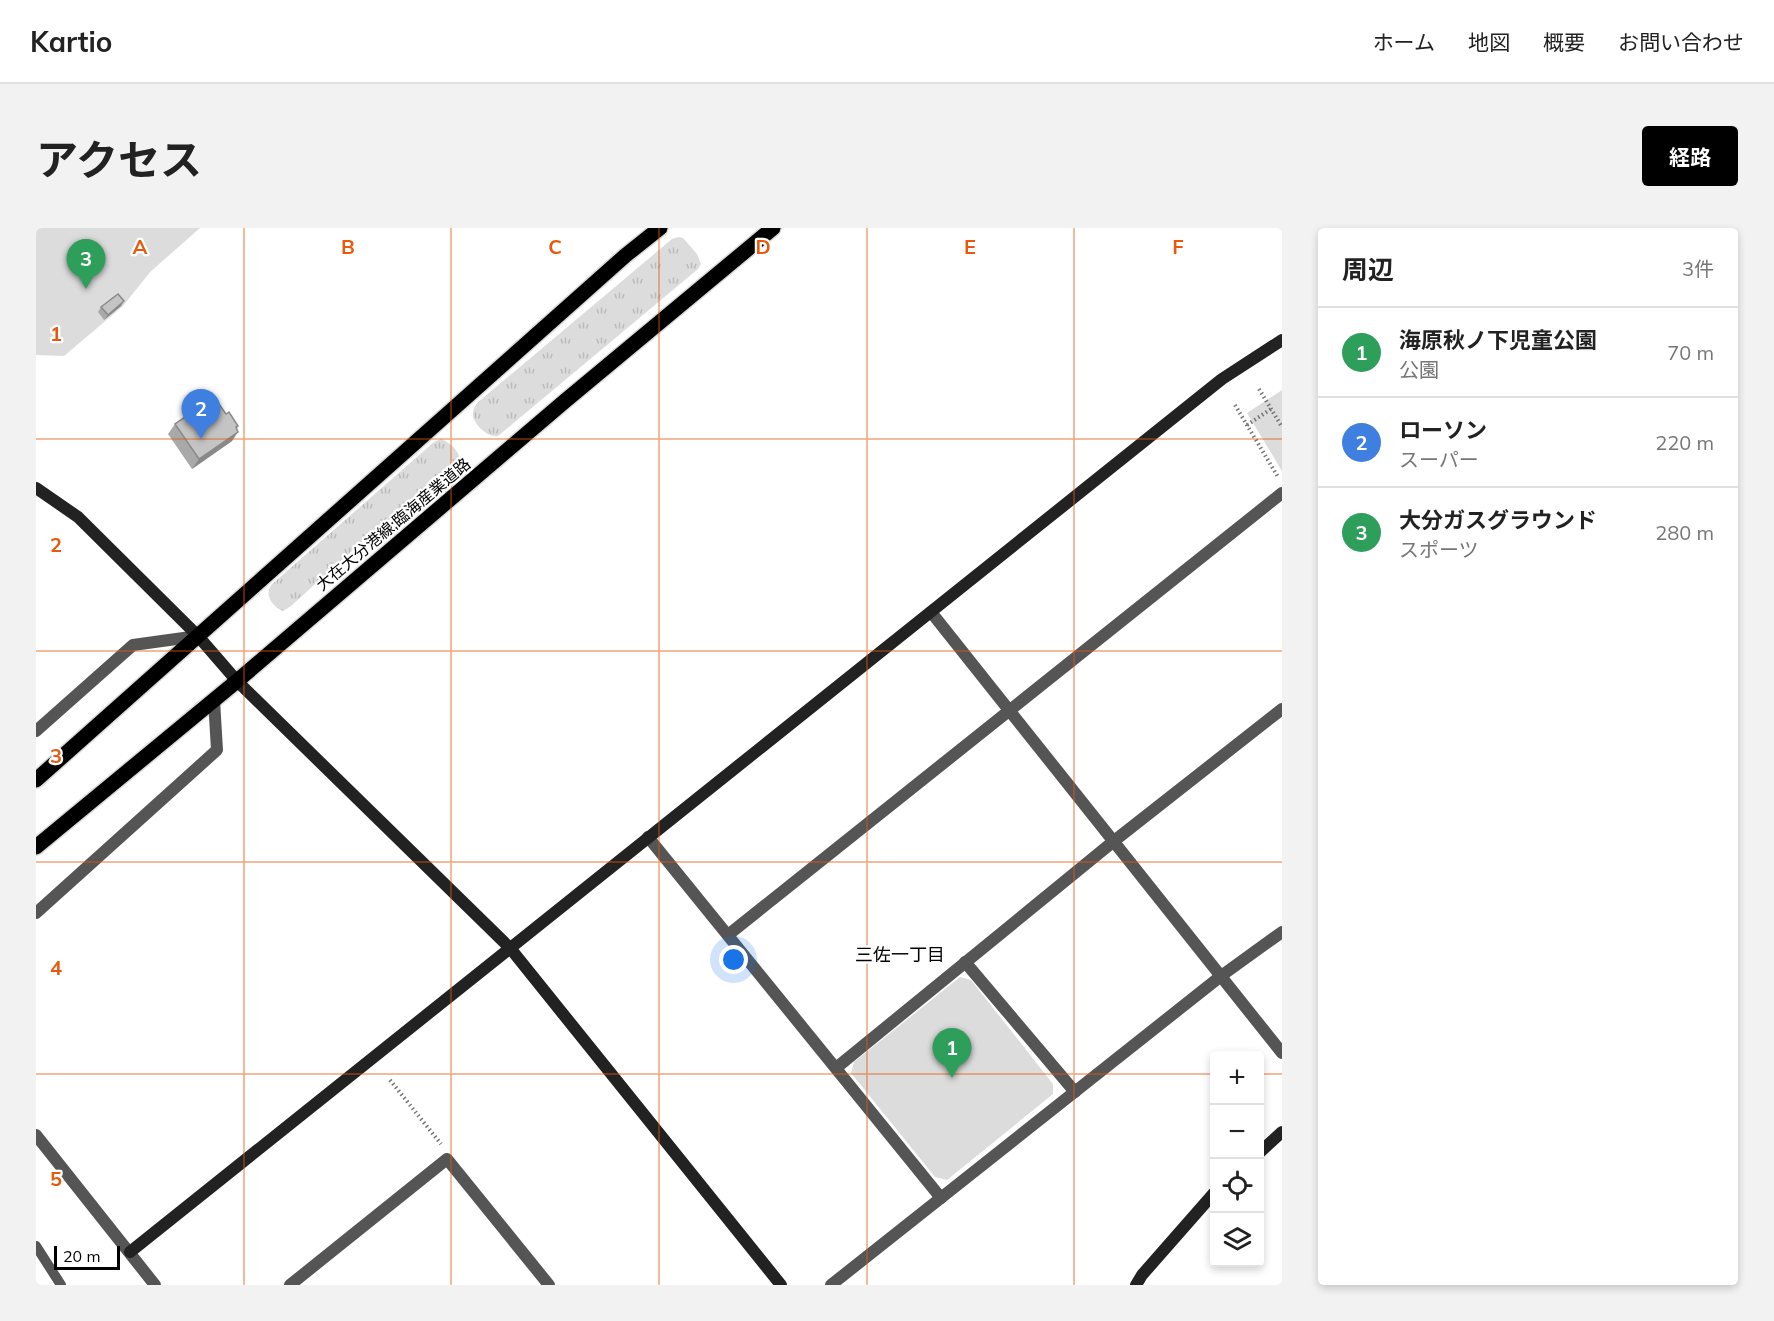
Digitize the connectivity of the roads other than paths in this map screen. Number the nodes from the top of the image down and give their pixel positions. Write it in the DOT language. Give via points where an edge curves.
graph roads {
  1 [pos="660,228"];
  2 [pos="773,228"];
  3 [pos="1282,340"];
  4 [pos="1281,486"];
  5 [pos="36,488"];
  6 [pos="931,612"];
  7 [pos="198,636"];
  8 [pos="237,681"];
  9 [pos="214,700"];
  10 [pos="1282,709"];
  11 [pos="1010,710"];
  12 [pos="36,731"];
  13 [pos="36,780"];
  14 [pos="648,837"];
  15 [pos="1114,841"];
  16 [pos="36,847"];
  17 [pos="36,913"];
  18 [pos="1282,932"];
  19 [pos="728,935"];
  20 [pos="510,948"];
  21 [pos="965,962"];
  22 [pos="1221,976"];
  23 [pos="1282,1053"];
  24 [pos="836,1068"];
  25 [pos="1075,1092"];
  26 [pos="1282,1132"];
  27 [pos="36,1135"];
  28 [pos="1264,1148"];
  29 [pos="941,1198"];
  30 [pos="1210,1199"];
  31 [pos="36,1246"];
  32 [pos="130,1252"];
  33 [pos="61,1285"];
  34 [pos="155,1285"];
  35 [pos="290,1285"];
  36 [pos="549,1285"];
  37 [pos="781,1285"];
  38 [pos="831,1285"];
  39 [pos="1136,1285"];
  1 -- 7 [label="main road"];
  2 -- 8 [label="main road, 大在大分港線;臨海産業道路"];
  3 -- 6 [label="street" via="1222,379"];
  4 -- 11 [label="street"];
  5 -- 7 [label="street" via="78,517"];
  6 -- 11 [label="street"];
  6 -- 14 [label="street"];
  7 -- 8 [label="street"];
  7 -- 12 [label="street" via="134,645"];
  7 -- 13 [label="main road"];
  8 -- 9 [label="main road, 大在大分港線;臨海産業道路"];
  8 -- 20 [label="street"];
  9 -- 16 [label="main road, 大在大分港線;臨海産業道路"];
  9 -- 17 [label="street" via="217,750"];
  10 -- 15 [label="street"];
  11 -- 15 [label="street"];
  11 -- 19 [label="street"];
  14 -- 19 [label="street"];
  14 -- 20 [label="street"];
  15 -- 21 [label="street"];
  15 -- 22 [label="street"];
  18 -- 22 [label="street"];
  19 -- 24 [label="street"];
  20 -- 32 [label="street"];
  20 -- 37 [label="street"];
  21 -- 24 [label="street"];
  21 -- 25 [label="street"];
  22 -- 23 [label="street"];
  22 -- 25 [label="street"];
  24 -- 29 [label="street"];
  25 -- 29 [label="street"];
  26 -- 28 [label="street"];
  27 -- 32 [label="street"];
  29 -- 38 [label="street"];
  30 -- 39 [label="street"];
  31 -- 33 [label="lane"];
  32 -- 34 [label="street"];
  35 -- 36 [label="street" via="447,1159"];
}
